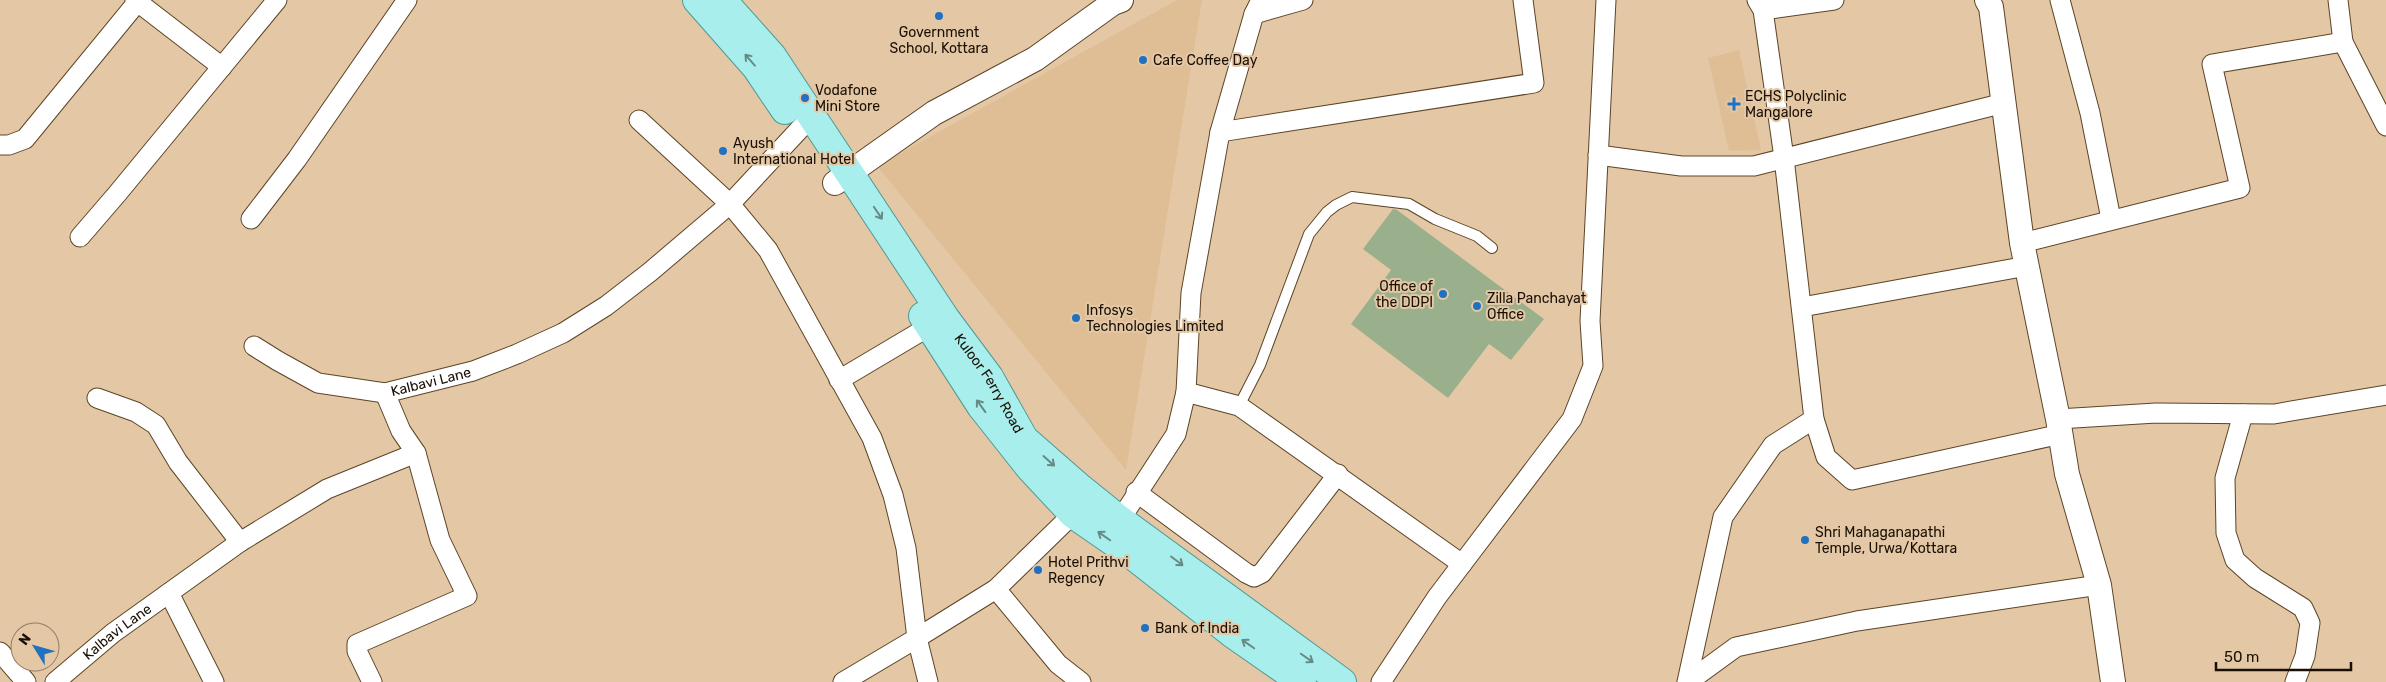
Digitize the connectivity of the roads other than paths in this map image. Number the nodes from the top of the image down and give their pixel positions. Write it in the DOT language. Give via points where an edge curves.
graph roads {
  1 [pos="277,0"];
  2 [pos="407,0"];
  3 [pos="697,0"];
  4 [pos="722,0"];
  5 [pos="1121,0"];
  6 [pos="1303,0"];
  7 [pos="1523,0"];
  8 [pos="1606,0"];
  9 [pos="1834,0"];
  10 [pos="1987,0"];
  11 [pos="2060,0"];
  12 [pos="2338,0"];
  13 [pos="137,1"];
  14 [pos="1760,5"];
  15 [pos="1258,7"];
  16 [pos="2343,42"];
  17 [pos="222,67"];
  18 [pos="2004,104"];
  19 [pos="639,120"];
  20 [pos="805,123"];
  21 [pos="2386,126"];
  22 [pos="1220,132"];
  23 [pos="0,145"];
  24 [pos="1598,155"];
  25 [pos="1784,158"];
  26 [pos="843,178"];
  27 [pos="730,204"];
  28 [pos="252,219"];
  29 [pos="2111,219"];
  30 [pos="80,236"];
  31 [pos="2022,243"];
  32 [pos="1492,248"];
  33 [pos="2027,266"];
  34 [pos="1802,307"];
  35 [pos="930,326"];
  36 [pos="254,346"];
  37 [pos="838,380"];
  38 [pos="1186,392"];
  39 [pos="385,393"];
  40 [pos="2386,395"];
  41 [pos="98,398"];
  42 [pos="1239,406"];
  43 [pos="2243,414"];
  44 [pos="1814,418"];
  45 [pos="2059,426"];
  46 [pos="416,453"];
  47 [pos="1338,474"];
  48 [pos="1136,492"];
  49 [pos="1074,514"];
  50 [pos="1120,520"];
  51 [pos="240,542"];
  52 [pos="1462,564"];
  53 [pos="2099,585"];
  54 [pos="996,589"];
  55 [pos="169,594"];
  56 [pos="917,638"];
  57 [pos="0,652"];
  58 [pos="61,679"];
  59 [pos="1290,679"];
  60 [pos="26,682"];
  61 [pos="214,682"];
  62 [pos="372,682"];
  63 [pos="843,682"];
  64 [pos="928,682"];
  65 [pos="1080,682"];
  66 [pos="1342,682"];
  67 [pos="1381,682"];
  68 [pos="1687,682"];
  69 [pos="2114,682"];
  70 [pos="2295,682"];
  1 -- 17 [label="street"];
  2 -- 28 [label="street"];
  20 -- 3 [label="main road, Kuloor Ferry Road, one-way"];
  4 -- 20 [label="main road, Kuloor Ferry Road" via="772,56"];
  5 -- 26 [label="street" via="1036,59 934,113"];
  6 -- 15 [label="street"];
  7 -- 22 [label="street" via="1534,83"];
  8 -- 24 [label="street"];
  9 -- 14 [label="street"];
  10 -- 18 [label="street" via="1991,7"];
  11 -- 29 [label="street" via="2090,113"];
  12 -- 16 [label="street"];
  13 -- 17 [label="street"];
  13 -- 23 [label="street" via="24,138 9,145"];
  14 -- 25 [label="street"];
  15 -- 22 [label="street"];
  16 -- 21 [label="street"];
  16 -- 29 [label="street" via="2212,64 2240,188"];
  17 -- 30 [label="street"];
  18 -- 25 [label="street"];
  18 -- 31 [label="street"];
  19 -- 27 [label="street"];
  20 -- 26 [label="main road, Kuloor Ferry Road"];
  20 -- 27 [label="street, Kalbavi Lane"];
  22 -- 38 [label="street" via="1191,293"];
  24 -- 25 [label="street" via="1681,166 1754,166"];
  24 -- 52 [label="street" via="1590,321 1593,366 1572,419"];
  25 -- 34 [label="street"];
  26 -- 35 [label="main road, Kuloor Ferry Road"];
  26 -- 50 [label="main road, Kuloor Ferry Road, one-way" via="990,377 1024,439"];
  27 -- 37 [label="street" via="768,250"];
  27 -- 39 [label="street, Kalbavi Lane" via="643,278 563,333 473,371"];
  29 -- 31 [label="street"];
  31 -- 33 [label="street"];
  32 -- 42 [label="lane" via="1477,236 1435,219 1409,204 1352,197 1336,205 1309,234 1260,365"];
  33 -- 34 [label="street"];
  33 -- 45 [label="street"];
  34 -- 44 [label="street"];
  35 -- 37 [label="street"];
  49 -- 35 [label="main road, Kuloor Ferry Road, one-way" via="1030,468 981,406"];
  36 -- 39 [label="street" via="318,383"];
  37 -- 56 [label="street" via="872,438 893,495 906,548"];
  38 -- 42 [label="street"];
  38 -- 48 [label="street" via="1176,434"];
  39 -- 46 [label="street, Kalbavi Lane" via="401,431"];
  40 -- 43 [label="street" via="2274,414"];
  41 -- 51 [label="street" via="136,412 156,425 178,462"];
  42 -- 47 [label="street"];
  43 -- 45 [label="street" via="2156,413"];
  43 -- 70 [label="street" via="2225,478 2226,533 2235,560 2255,578 2303,608 2310,623 2305,656"];
  44 -- 45 [label="street" via="1826,457 1852,480"];
  44 -- 68 [label="street" via="1773,445 1723,517"];
  45 -- 53 [label="street" via="2066,474"];
  46 -- 51 [label="street, Kalbavi Lane" via="327,489"];
  46 -- 62 [label="street" via="440,540 467,596 357,644 357,651"];
  47 -- 48 [label="street" via="1262,574 1254,577"];
  47 -- 52 [label="street"];
  48 -- 50 [label="street"];
  49 -- 54 [label="street"];
  59 -- 49 [label="main road, Kuloor Ferry Road, one-way" via="1131,554"];
  50 -- 66 [label="main road, Kuloor Ferry Road, one-way"];
  51 -- 55 [label="street, Kalbavi Lane"];
  52 -- 67 [label="street"];
  53 -- 68 [label="street" via="1857,621 1736,647"];
  53 -- 69 [label="street"];
  54 -- 56 [label="street"];
  54 -- 65 [label="street" via="1058,664"];
  55 -- 58 [label="street, Kalbavi Lane" via="113,633"];
  55 -- 61 [label="street"];
  56 -- 63 [label="street"];
  56 -- 64 [label="street"];
  57 -- 60 [label="street"];
}
